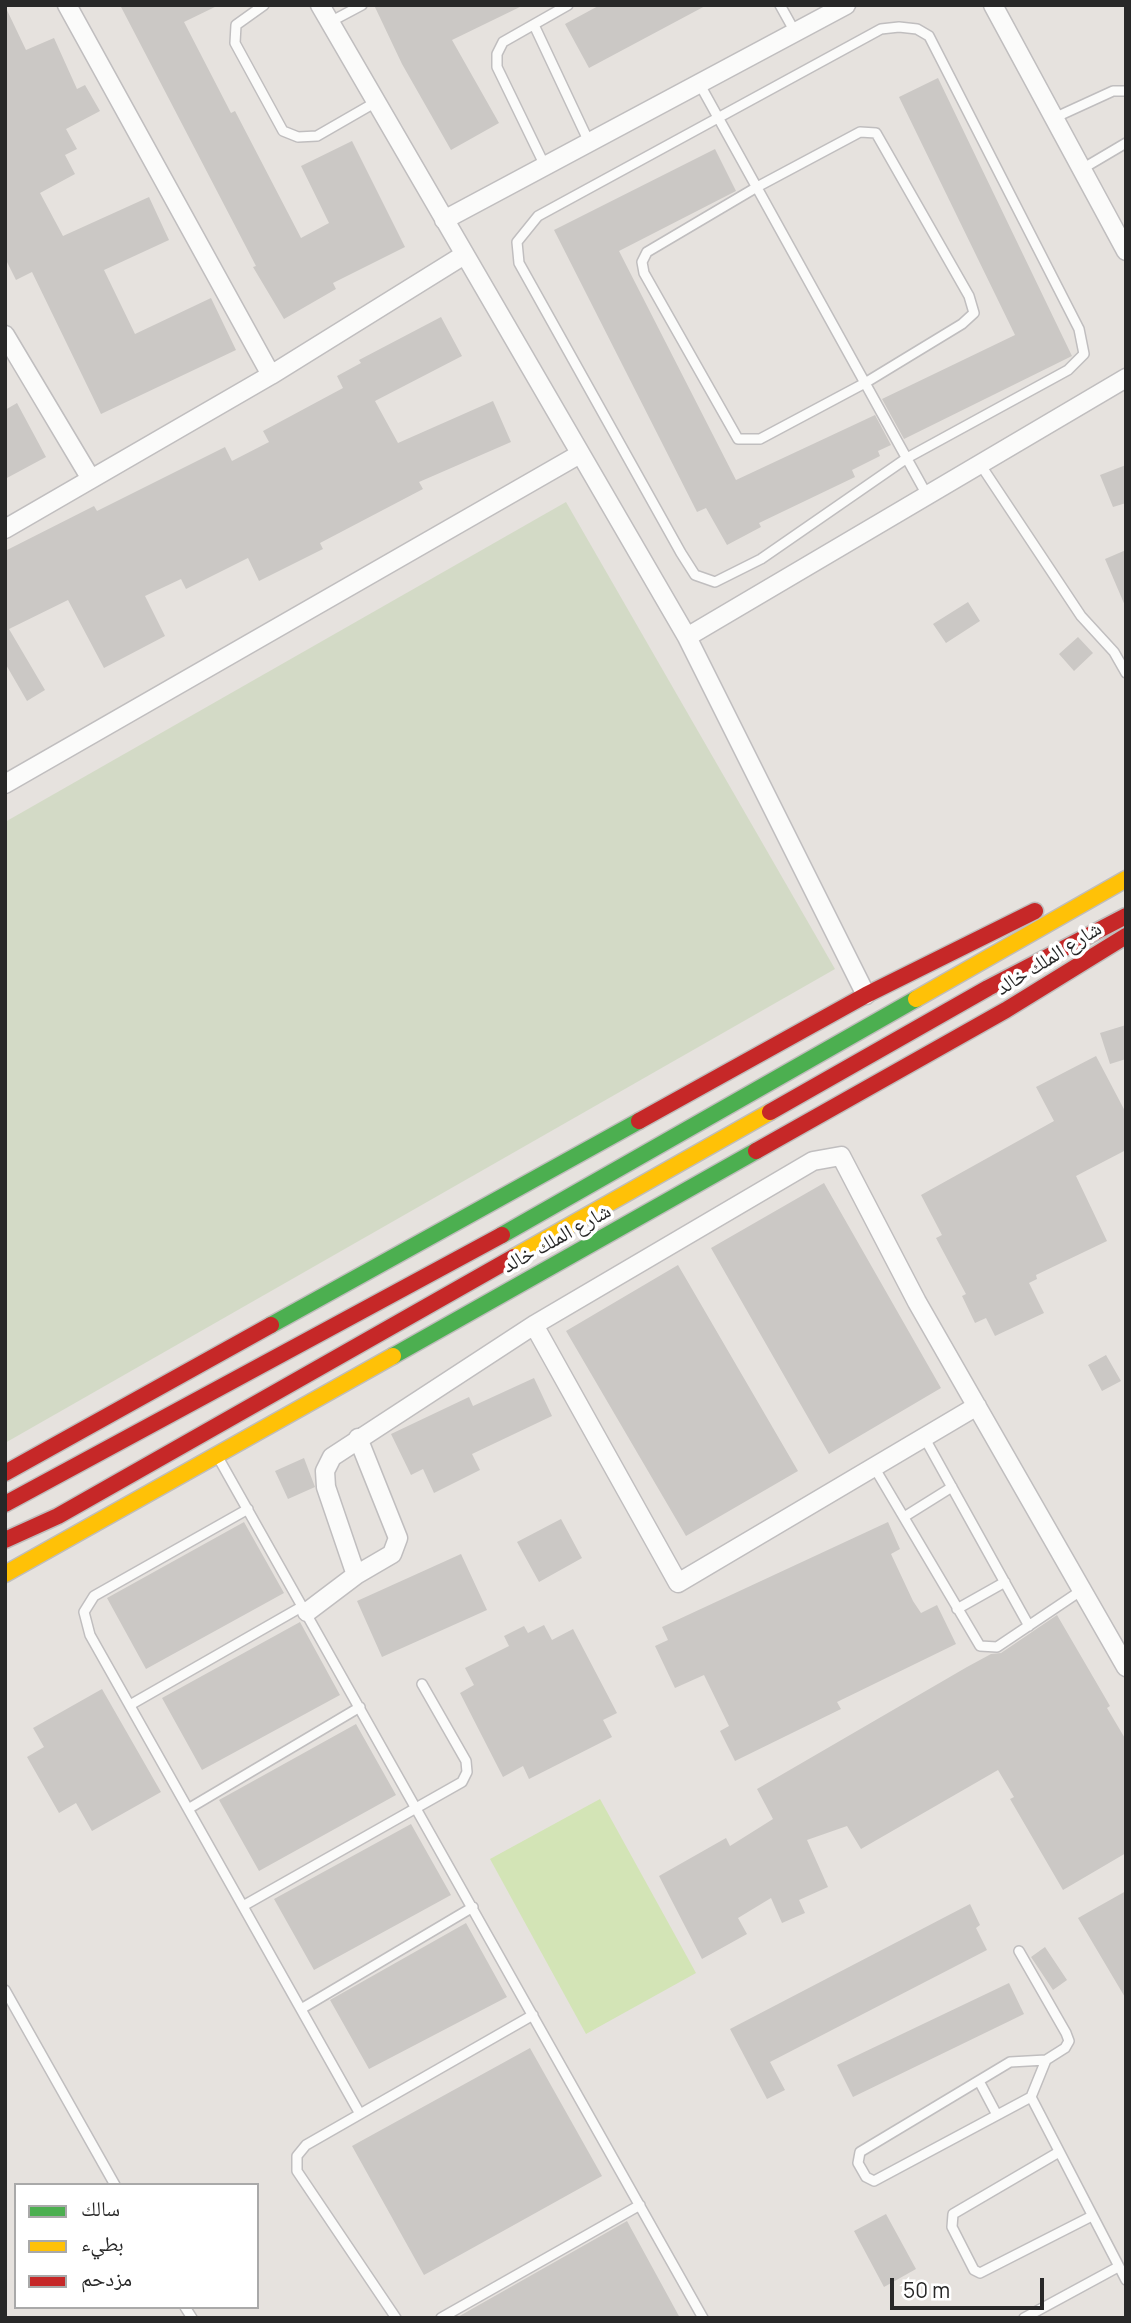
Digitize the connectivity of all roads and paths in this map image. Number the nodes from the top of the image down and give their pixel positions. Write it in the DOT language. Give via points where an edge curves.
graph roads {
  1 [pos="67,5"];
  2 [pos="264,5"];
  3 [pos="320,5"];
  4 [pos="362,5"];
  5 [pos="568,5"];
  6 [pos="780,5"];
  7 [pos="846,5"];
  8 [pos="993,5"];
  9 [pos="330,22"];
  10 [pos="534,24"];
  11 [pos="795,32"];
  12 [pos="699,83"];
  13 [pos="1126,91"];
  14 [pos="376,102"];
  15 [pos="1054,118"];
  16 [pos="719,119"];
  17 [pos="590,142"];
  18 [pos="1126,143"];
  19 [pos="545,166"];
  20 [pos="1082,170"];
  21 [pos="757,187"];
  22 [pos="444,220"];
  23 [pos="1126,251"];
  24 [pos="464,255"];
  25 [pos="5,335"];
  26 [pos="271,375"];
  27 [pos="1126,378"];
  28 [pos="865,383"];
  29 [pos="580,454"];
  30 [pos="907,458"];
  31 [pos="980,464"];
  32 [pos="91,479"];
  33 [pos="927,495"];
  34 [pos="5,529"];
  35 [pos="687,637"];
  36 [pos="1126,673"];
  37 [pos="5,784"];
  38 [pos="1126,866"];
  39 [pos="1126,879"];
  40 [pos="1126,916"];
  41 [pos="1126,936"];
  42 [pos="866,995"];
  43 [pos="534,1325"];
  44 [pos="977,1406"];
  45 [pos="925,1437"];
  46 [pos="358,1438"];
  47 [pos="217,1455"];
  48 [pos="874,1466"];
  49 [pos="5,1473"];
  50 [pos="953,1487"];
  51 [pos="5,1504"];
  52 [pos="248,1509"];
  53 [pos="904,1517"];
  54 [pos="5,1540"];
  55 [pos="25,1562"];
  56 [pos="5,1568"];
  57 [pos="5,1574"];
  58 [pos="355,1575"];
  59 [pos="1005,1582"];
  60 [pos="1082,1590"];
  61 [pos="305,1609"];
  62 [pos="957,1609"];
  63 [pos="1029,1626"];
  64 [pos="1126,1667"];
  65 [pos="422,1684"];
  66 [pos="130,1705"];
  67 [pos="360,1707"];
  68 [pos="416,1807"];
  69 [pos="188,1809"];
  70 [pos="243,1906"];
  71 [pos="473,1907"];
  72 [pos="1019,1951"];
  73 [pos="5,1990"];
  74 [pos="301,2008"];
  75 [pos="533,2015"];
  76 [pos="1046,2060"];
  77 [pos="979,2081"];
  78 [pos="1031,2097"];
  79 [pos="360,2114"];
  80 [pos="998,2115"];
  81 [pos="1059,2152"];
  82 [pos="114,2183"];
  83 [pos="640,2205"];
  84 [pos="1092,2216"];
  85 [pos="1118,2267"];
  86 [pos="1126,2280"];
  87 [pos="396,2318"];
  88 [pos="441,2318"];
  89 [pos="703,2318"];
  90 [pos="1024,2318"];
  1 -- 26 [label="street"];
  2 -- 14 [label="lane" via="236,24 234,43 284,131 298,137 317,136"];
  3 -- 9 [label="street"];
  4 -- 9 [label="lane"];
  5 -- 10 [label="lane"];
  6 -- 11 [label="lane"];
  7 -- 11 [label="street"];
  8 -- 15 [label="street"];
  9 -- 14 [label="street"];
  10 -- 17 [label="lane"];
  10 -- 19 [label="lane" via="503,42 496,54 497,67"];
  11 -- 12 [label="street"];
  12 -- 16 [label="lane"];
  12 -- 17 [label="street"];
  13 -- 15 [label="lane" via="1113,91"];
  14 -- 22 [label="street"];
  15 -- 20 [label="street"];
  16 -- 21 [label="lane"];
  16 -- 30 [label="lane" via="881,29 917,29 929,36 1079,328 1084,354 1068,370"];
  16 -- 30 [label="lane" via="538,216 517,242 525,275 695,575 715,582 761,559"];
  17 -- 19 [label="street"];
  18 -- 20 [label="lane"];
  19 -- 22 [label="street"];
  20 -- 23 [label="street"];
  21 -- 28 [label="lane"];
  21 -- 28 [label="lane" via="847,137 876,133 970,296 974,313 962,324"];
  21 -- 28 [label="lane" via="647,252 642,262 644,273 738,439 760,439"];
  22 -- 24 [label="street"];
  24 -- 26 [label="street"];
  24 -- 29 [label="street"];
  25 -- 32 [label="street"];
  26 -- 32 [label="street"];
  27 -- 31 [label="street"];
  28 -- 30 [label="lane"];
  29 -- 35 [label="street"];
  29 -- 37 [label="street"];
  30 -- 33 [label="lane"];
  31 -- 33 [label="street"];
  31 -- 36 [label="lane" via="1081,616 1114,652"];
  32 -- 34 [label="street"];
  33 -- 35 [label="street"];
  35 -- 42 [label="street"];
  38 -- 42 [label="main road, شارع الملك خالد"];
  39 -- 51 [label="main road" via="513,1229"];
  40 -- 54 [label="main road" via="988,988 58,1516"];
  41 -- 47 [label="main road, شارع الملك خالد" via="1006,1010"];
  42 -- 49 [label="main road, شارع الملك خالد"];
  43 -- 44 [label="street" via="813,1161 841,1156"];
  43 -- 46 [label="street"];
  43 -- 48 [label="street" via="678,1583"];
  44 -- 45 [label="street"];
  44 -- 60 [label="street"];
  45 -- 48 [label="street"];
  45 -- 50 [label="lane"];
  46 -- 58 [label="street" via="332,1457 325,1471"];
  46 -- 58 [label="street" via="398,1538 391,1554"];
  47 -- 52 [label="lane"];
  47 -- 55 [label="main road, شارع الملك خالد"];
  48 -- 53 [label="lane"];
  50 -- 53 [label="lane"];
  50 -- 59 [label="lane"];
  52 -- 61 [label="lane"];
  52 -- 66 [label="lane" via="94,1596 84,1612 90,1635"];
  53 -- 62 [label="lane"];
  55 -- 56 [label="main road"];
  55 -- 57 [label="main road, شارع الملك خالد"];
  58 -- 61 [label="street"];
  59 -- 62 [label="lane"];
  59 -- 63 [label="lane"];
  60 -- 63 [label="lane"];
  60 -- 64 [label="street"];
  61 -- 66 [label="lane"];
  61 -- 67 [label="lane"];
  62 -- 63 [label="lane" via="985,1648 996,1647"];
  65 -- 68 [label="lane" via="466,1761 467,1772 462,1782"];
  66 -- 69 [label="lane"];
  67 -- 68 [label="lane"];
  67 -- 69 [label="lane"];
  68 -- 70 [label="lane"];
  68 -- 71 [label="lane"];
  69 -- 70 [label="lane"];
  70 -- 74 [label="lane"];
  71 -- 74 [label="lane"];
  71 -- 75 [label="lane"];
  72 -- 76 [label="lane" via="1069,2041"];
  73 -- 82 [label="lane"];
  74 -- 79 [label="lane"];
  75 -- 79 [label="lane"];
  75 -- 83 [label="lane"];
  76 -- 77 [label="lane" via="1010,2062"];
  76 -- 78 [label="lane"];
  77 -- 80 [label="lane"];
  77 -- 80 [label="lane" via="860,2152 858,2163 866,2178 874,2181"];
  78 -- 80 [label="lane"];
  78 -- 81 [label="lane"];
  79 -- 87 [label="lane" via="306,2145 297,2156 297,2171"];
  81 -- 84 [label="lane"];
  81 -- 84 [label="lane" via="953,2214 952,2227 974,2270 980,2273"];
  83 -- 88 [label="lane"];
  83 -- 89 [label="lane"];
  84 -- 85 [label="lane"];
  85 -- 86 [label="lane"];
  85 -- 90 [label="lane"];
}
